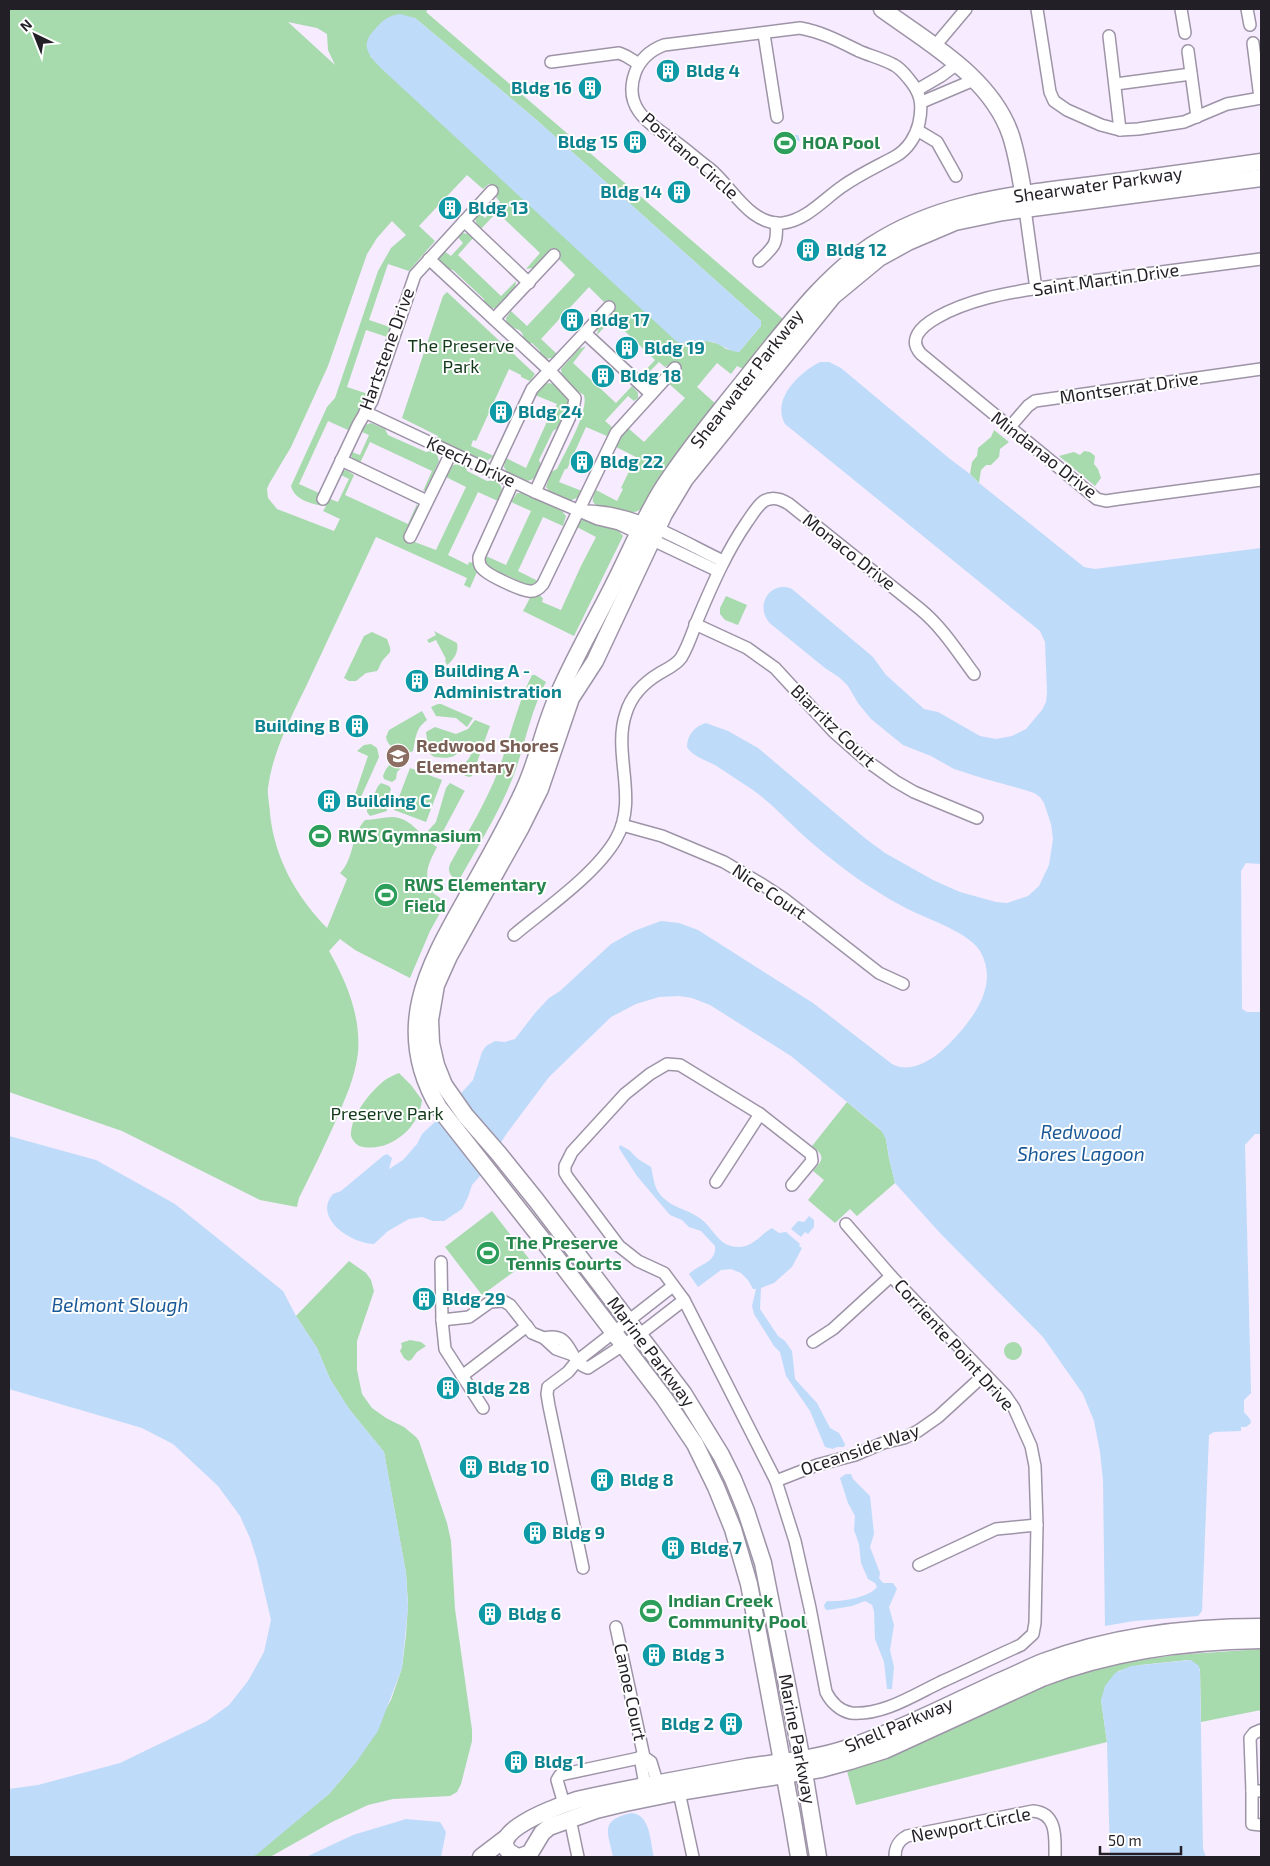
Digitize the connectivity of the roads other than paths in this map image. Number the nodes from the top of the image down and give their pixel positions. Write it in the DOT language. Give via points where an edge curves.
graph roads {
  1 [pos="882,9"];
  2 [pos="966,9"];
  3 [pos="1037,9"];
  4 [pos="1181,9"];
  5 [pos="1247,9"];
  6 [pos="1250,25"];
  7 [pos="1185,33"];
  8 [pos="764,34"];
  9 [pos="1109,36"];
  10 [pos="1253,44"];
  11 [pos="934,47"];
  12 [pos="1188,51"];
  13 [pos="550,62"];
  14 [pos="639,64"];
  15 [pos="957,64"];
  16 [pos="1191,74"];
  17 [pos="974,80"];
  18 [pos="1116,84"];
  19 [pos="918,90"];
  20 [pos="1261,98"];
  21 [pos="922,102"];
  22 [pos="777,117"];
  23 [pos="1197,117"];
  24 [pos="917,130"];
  25 [pos="1120,130"];
  26 [pos="1261,162"];
  27 [pos="956,176"];
  28 [pos="1261,178"];
  29 [pos="492,191"];
  30 [pos="1024,202"];
  31 [pos="464,221"];
  32 [pos="776,223"];
  33 [pos="554,255"];
  34 [pos="428,259"];
  35 [pos="1261,259"];
  36 [pos="759,261"];
  37 [pos="529,283"];
  38 [pos="1036,289"];
  39 [pos="609,307"];
  40 [pos="494,319"];
  41 [pos="585,333"];
  42 [pos="914,342"];
  43 [pos="675,368"];
  44 [pos="1261,369"];
  45 [pos="549,370"];
  46 [pos="651,394"];
  47 [pos="365,412"];
  48 [pos="1009,428"];
  49 [pos="450,453"];
  50 [pos="341,460"];
  51 [pos="493,472"];
  52 [pos="1261,480"];
  53 [pos="513,482"];
  54 [pos="535,492"];
  55 [pos="323,499"];
  56 [pos="427,501"];
  57 [pos="578,511"];
  58 [pos="647,531"];
  59 [pos="410,537"];
  60 [pos="721,566"];
  61 [pos="695,624"];
  62 [pos="974,674"];
  63 [pos="977,818"];
  64 [pos="622,825"];
  65 [pos="496,871"];
  66 [pos="464,896"];
  67 [pos="514,935"];
  68 [pos="903,984"];
  69 [pos="760,1114"];
  70 [pos="716,1182"];
  71 [pos="792,1185"];
  72 [pos="846,1224"];
  73 [pos="441,1262"];
  74 [pos="891,1276"];
  75 [pos="673,1286"];
  76 [pos="684,1300"];
  77 [pos="442,1320"];
  78 [pos="629,1320"];
  79 [pos="527,1326"];
  80 [pos="613,1333"];
  81 [pos="640,1334"];
  82 [pos="813,1342"];
  83 [pos="623,1346"];
  84 [pos="575,1358"];
  85 [pos="985,1374"];
  86 [pos="462,1376"];
  87 [pos="483,1408"];
  88 [pos="776,1481"];
  89 [pos="1037,1525"];
  90 [pos="919,1566"];
  91 [pos="583,1568"];
  92 [pos="1261,1626"];
  93 [pos="616,1627"];
  94 [pos="1261,1640"];
  95 [pos="1261,1730"];
  96 [pos="642,1757"];
  97 [pos="803,1765"];
  98 [pos="783,1768"];
  99 [pos="651,1784"];
  100 [pos="1256,1791"];
  101 [pos="679,1792"];
  102 [pos="564,1804"];
  103 [pos="570,1819"];
  104 [pos="1261,1824"];
  105 [pos="506,1838"];
  106 [pos="481,1857"];
  107 [pos="519,1857"];
  108 [pos="578,1857"];
  109 [pos="692,1857"];
  110 [pos="799,1857"];
  111 [pos="818,1857"];
  112 [pos="894,1857"];
  113 [pos="1055,1857"];
  1 -- 11 [label="main road"];
  2 -- 11 [label="street"];
  3 -- 25 [label="street" via="1052,98 1067,110"];
  4 -- 7 [label="street"];
  5 -- 6 [label="street"];
  8 -- 14 [label="street" via="666,44"];
  8 -- 19 [label="street" via="800,28 825,34 896,66"];
  8 -- 22 [label="street"];
  9 -- 18 [label="street"];
  10 -- 20 [label="street"];
  11 -- 15 [label="main road"];
  12 -- 16 [label="street"];
  13 -- 14 [label="street" via="619,54"];
  14 -- 32 [label="street, Positano Circle" via="632,92 641,115 713,172 753,214"];
  15 -- 17 [label="main road"];
  15 -- 19 [label="street"];
  16 -- 18 [label="street"];
  16 -- 23 [label="street"];
  17 -- 21 [label="street"];
  17 -- 30 [label="main road" via="1011,135"];
  18 -- 25 [label="street"];
  19 -- 21 [label="street"];
  20 -- 23 [label="street" via="1226,104"];
  21 -- 24 [label="street"];
  23 -- 25 [label="street" via="1184,122"];
  24 -- 27 [label="street" via="937,142"];
  24 -- 32 [label="street" via="900,154 842,186 799,219"];
  26 -- 30 [label="main road, Shearwater Parkway"];
  28 -- 30 [label="main road, Shearwater Parkway"];
  29 -- 31 [label="street, Hartstene Drive"];
  30 -- 38 [label="street"];
  30 -- 58 [label="main road, Shearwater Parkway" via="958,206 938,213 866,250 826,282 700,437 663,488"];
  31 -- 34 [label="street, Hartstene Drive"];
  31 -- 37 [label="street"];
  32 -- 36 [label="street" via="776,242"];
  33 -- 37 [label="street"];
  34 -- 40 [label="street"];
  34 -- 47 [label="street, Hartstene Drive" via="414,276 372,401"];
  35 -- 38 [label="street, Saint Martin Drive"];
  37 -- 40 [label="street"];
  38 -- 42 [label="street, Saint Martin Drive" via="990,297 953,310 922,329"];
  39 -- 41 [label="street"];
  40 -- 45 [label="street"];
  41 -- 45 [label="street"];
  41 -- 46 [label="street"];
  42 -- 48 [label="street, Mindanao Drive" via="921,354"];
  43 -- 46 [label="street"];
  44 -- 48 [label="street, Montserrat Drive" via="1035,401"];
  45 -- 51 [label="street" via="532,389"];
  45 -- 54 [label="street" via="573,395 575,406"];
  46 -- 57 [label="street" via="616,433"];
  47 -- 49 [label="street, Keech Drive"];
  47 -- 50 [label="street, Hartstene Drive"];
  48 -- 52 [label="street, Mindanao Drive" via="1100,500"];
  49 -- 51 [label="street, Keech Drive"];
  49 -- 56 [label="street"];
  50 -- 55 [label="street, Hartstene Drive"];
  50 -- 56 [label="street"];
  51 -- 53 [label="street, Keech Drive"];
  53 -- 54 [label="street, Keech Drive"];
  53 -- 57 [label="street" via="479,561 487,573 520,588 530,592 542,586"];
  54 -- 57 [label="street, Keech Drive"];
  56 -- 59 [label="street"];
  57 -- 58 [label="street, Keech Drive" via="600,510 622,515"];
  58 -- 60 [label="street"];
  58 -- 65 [label="main road, Shearwater Parkway" via="595,661 571,698 540,789"];
  58 -- 66 [label="main road, Shearwater Parkway" via="557,697 526,787 500,839"];
  60 -- 61 [label="street, Monaco Drive"];
  60 -- 62 [label="street, Monaco Drive" via="760,505 774,498 784,501 932,619"];
  61 -- 63 [label="street, Biarritz Court" via="747,648 775,668 834,732 895,781"];
  61 -- 64 [label="street, Monaco Drive" via="680,659 642,687 626,711 621,741 626,777"];
  64 -- 67 [label="street, Monaco Drive" via="610,848 588,872"];
  64 -- 68 [label="street, Nice Court" via="662,836 724,862 783,898 879,973"];
  65 -- 66 [label="main road" via="480,887"];
  65 -- 78 [label="main road, Marine Parkway" via="442,970 432,1001 431,1043 436,1065 444,1085 465,1115"];
  66 -- 80 [label="main road, Marine Parkway" via="436,954 420,998 417,1051 432,1097"];
  69 -- 70 [label="street"];
  69 -- 71 [label="street, Corriente Point Drive" via="812,1156 812,1161"];
  69 -- 75 [label="street, Corriente Point Drive" via="680,1065 668,1064 625,1094 568,1159 565,1170 568,1178 619,1246 638,1261 664,1273"];
  72 -- 74 [label="street, Corriente Point Drive"];
  73 -- 77 [label="street"];
  74 -- 82 [label="street" via="833,1329"];
  74 -- 85 [label="street, Corriente Point Drive"];
  75 -- 76 [label="street, Corriente Point Drive"];
  75 -- 78 [label="street"];
  76 -- 81 [label="street"];
  76 -- 88 [label="street, Corriente Point Drive"];
  77 -- 79 [label="street" via="469,1317 490,1302 501,1300 510,1305"];
  77 -- 86 [label="street" via="445,1349"];
  78 -- 80 [label="street"];
  78 -- 81 [label="main road, Marine Parkway"];
  79 -- 84 [label="street" via="535,1335"];
  79 -- 86 [label="street"];
  80 -- 83 [label="main road, Marine Parkway"];
  80 -- 84 [label="street"];
  81 -- 83 [label="street"];
  81 -- 97 [label="main road, Marine Parkway" via="691,1404 721,1455 746,1511 763,1564"];
  83 -- 84 [label="street" via="588,1368"];
  83 -- 98 [label="main road, Marine Parkway" via="664,1398 694,1444 725,1508 749,1584"];
  84 -- 91 [label="street" via="568,1372 551,1383 547,1394"];
  85 -- 88 [label="street, Oceanside Way" via="918,1431 855,1456 817,1465"];
  85 -- 89 [label="street, Corriente Point Drive" via="1014,1408 1031,1446"];
  86 -- 87 [label="street"];
  88 -- 89 [label="street, Corriente Point Drive" via="795,1540 826,1692 836,1706 849,1712 891,1706 1027,1640 1035,1626"];
  89 -- 90 [label="street" via="996,1529"];
  92 -- 97 [label="main road, Shell Parkway" via="1166,1632 1077,1650 1042,1662 889,1732"];
  93 -- 96 [label="street, Canoe Court"];
  94 -- 97 [label="main road, Shell Parkway" via="1172,1646 1094,1660 1042,1678 886,1750 821,1769"];
  95 -- 100 [label="street" via="1250,1738"];
  96 -- 99 [label="street, Canoe Court" via="651,1762"];
  96 -- 102 [label="street" via="560,1775 557,1780"];
  97 -- 98 [label="main road, Shell Parkway"];
  97 -- 111 [label="main road, Marine Parkway"];
  98 -- 99 [label="main road, Shell Parkway"];
  98 -- 101 [label="main road, Shell Parkway"];
  98 -- 110 [label="main road, Marine Parkway"];
  99 -- 102 [label="main road, Shell Parkway"];
  100 -- 104 [label="street" via="1252,1824"];
  101 -- 103 [label="main road, Shell Parkway" via="625,1802"];
  101 -- 109 [label="street"];
  102 -- 105 [label="main road, Shell Parkway" via="518,1826"];
  103 -- 107 [label="main road, Shell Parkway" via="546,1830 527,1855"];
  103 -- 108 [label="street"];
  105 -- 106 [label="main road"];
  105 -- 107 [label="main road, Shell Parkway" via="508,1850"];
  112 -- 113 [label="street, Newport Circle" via="898,1844 907,1836 1037,1811 1054,1825"];
}
